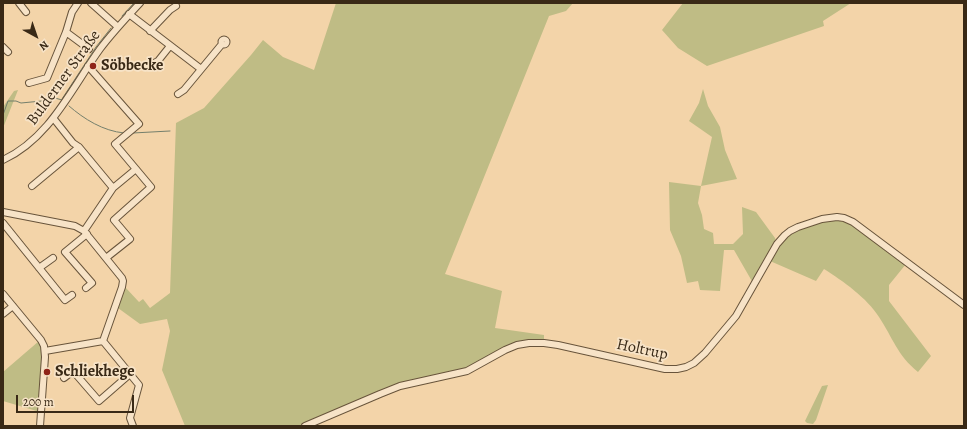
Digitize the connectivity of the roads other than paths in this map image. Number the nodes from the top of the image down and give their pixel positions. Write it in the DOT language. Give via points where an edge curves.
graph roads {
  1 [pos="19,3"];
  2 [pos="78,3"];
  3 [pos="91,3"];
  4 [pos="140,3"];
  5 [pos="177,4"];
  6 [pos="26,12"];
  7 [pos="129,14"];
  8 [pos="118,27"];
  9 [pos="150,31"];
  10 [pos="66,32"];
  11 [pos="222,44"];
  12 [pos="170,46"];
  13 [pos="89,49"];
  14 [pos="154,63"];
  15 [pos="88,66"];
  16 [pos="201,69"];
  17 [pos="29,83"];
  18 [pos="178,94"];
  19 [pos="54,119"];
  20 [pos="79,147"];
  21 [pos="3,160"];
  22 [pos="136,169"];
  23 [pos="32,186"];
  24 [pos="113,188"];
  25 [pos="3,212"];
  26 [pos="3,223"];
  27 [pos="85,232"];
  28 [pos="53,258"];
  29 [pos="106,258"];
  30 [pos="39,268"];
  31 [pos="86,288"];
  32 [pos="3,294"];
  33 [pos="72,295"];
  34 [pos="964,305"];
  35 [pos="13,306"];
  36 [pos="3,314"];
  37 [pos="103,341"];
  38 [pos="45,351"];
  39 [pos="130,374"];
  40 [pos="64,378"];
  41 [pos="40,426"];
  42 [pos="132,426"];
  43 [pos="304,426"];
  1 -- 6 [label="street"];
  2 -- 10 [label="street" via="72,12"];
  3 -- 8 [label="street"];
  4 -- 7 [label="street, Bulderner Straße"];
  5 -- 9 [label="street"];
  7 -- 8 [label="street, Bulderner Straße"];
  7 -- 9 [label="street"];
  8 -- 15 [label="street, Bulderner Straße"];
  9 -- 12 [label="street"];
  10 -- 13 [label="street"];
  10 -- 17 [label="street" via="47,78"];
  11 -- 16 [label="street"];
  12 -- 14 [label="street"];
  12 -- 16 [label="street"];
  15 -- 19 [label="street, Bulderner Straße"];
  15 -- 22 [label="street" via="139,124 115,144"];
  16 -- 18 [label="street"];
  19 -- 20 [label="street"];
  19 -- 21 [label="street, Bulderner Straße" via="32,142"];
  20 -- 23 [label="street"];
  20 -- 24 [label="street"];
  22 -- 24 [label="street"];
  22 -- 29 [label="street" via="151,187 114,220 130,239"];
  24 -- 27 [label="street"];
  25 -- 27 [label="street" via="75,226"];
  26 -- 30 [label="street"];
  27 -- 29 [label="street"];
  27 -- 31 [label="street" via="66,252 92,283"];
  28 -- 30 [label="street"];
  29 -- 37 [label="street" via="123,281"];
  30 -- 33 [label="street" via="65,300"];
  32 -- 35 [label="street"];
  34 -- 43 [label="street, Holtrup" via="853,222 844,218 830,218 798,227 785,235 777,244 736,316 698,359 686,367 676,370 665,369 558,345 529,343 505,350 468,371 400,386"];
  35 -- 36 [label="street"];
  35 -- 38 [label="street" via="38,336"];
  37 -- 38 [label="street"];
  37 -- 39 [label="street"];
  38 -- 41 [label="street"];
  39 -- 40 [label="street" via="99,401 73,371"];
  39 -- 42 [label="street" via="139,387 130,418"];
}
